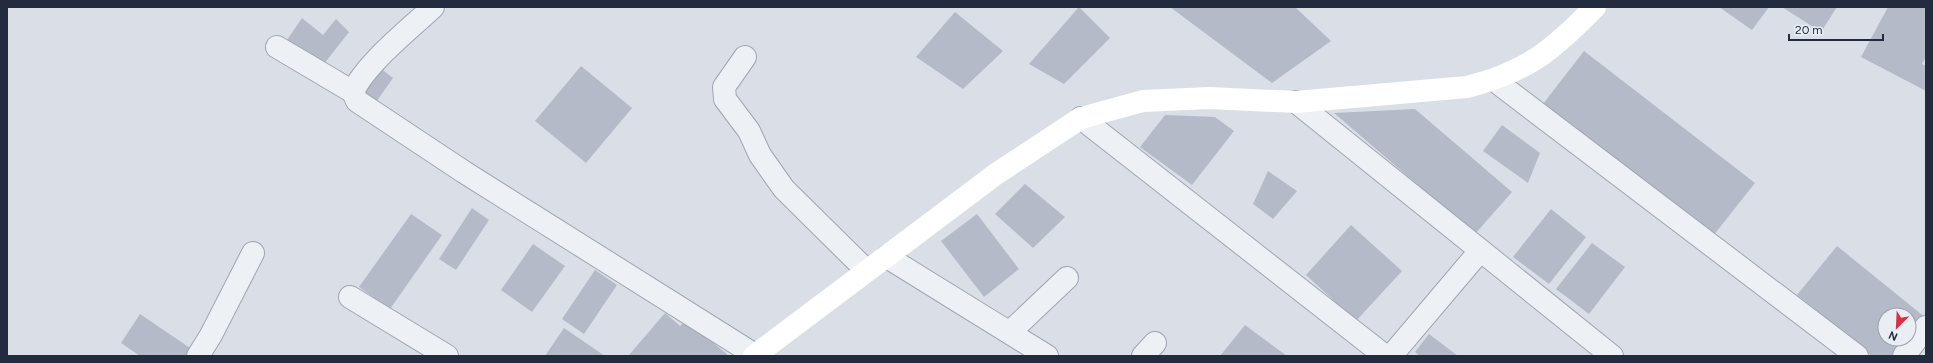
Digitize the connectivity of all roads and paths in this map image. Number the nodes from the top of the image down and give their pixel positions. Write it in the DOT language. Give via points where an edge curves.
graph roads {
  1 [pos="433,7"];
  2 [pos="1595,7"];
  3 [pos="277,47"];
  4 [pos="745,57"];
  5 [pos="1494,80"];
  6 [pos="353,92"];
  7 [pos="1296,102"];
  8 [pos="1081,118"];
  9 [pos="1480,251"];
  10 [pos="253,253"];
  11 [pos="887,257"];
  12 [pos="866,270"];
  13 [pos="1066,278"];
  14 [pos="350,297"];
  15 [pos="1926,327"];
  16 [pos="1010,332"];
  17 [pos="198,356"];
  18 [pos="446,356"];
  19 [pos="755,356"];
  20 [pos="1047,356"];
  21 [pos="1385,356"];
  22 [pos="1391,356"];
  23 [pos="1612,356"];
  24 [pos="1857,356"];
  25 [pos="1904,356"];
  1 -- 6 [label="street" via="371,66"];
  2 -- 5 [label="street" via="1562,40 1532,62"];
  3 -- 6 [label="street"];
  4 -- 12 [label="street" via="724,87 725,99 750,131 760,155 784,189"];
  5 -- 7 [label="street" via="1467,87"];
  5 -- 24 [label="street"];
  6 -- 19 [label="street" via="357,101 464,172"];
  7 -- 8 [label="street" via="1209,98 1143,101"];
  7 -- 9 [label="street"];
  8 -- 11 [label="street" via="996,174"];
  8 -- 21 [label="street"];
  9 -- 22 [label="street"];
  9 -- 23 [label="street"];
  10 -- 17 [label="street"];
  11 -- 12 [label="street"];
  11 -- 16 [label="street"];
  12 -- 19 [label="street"];
  13 -- 16 [label="street"];
  14 -- 18 [label="street"];
  15 -- 25 [label="street"];
  16 -- 20 [label="street"];
}
